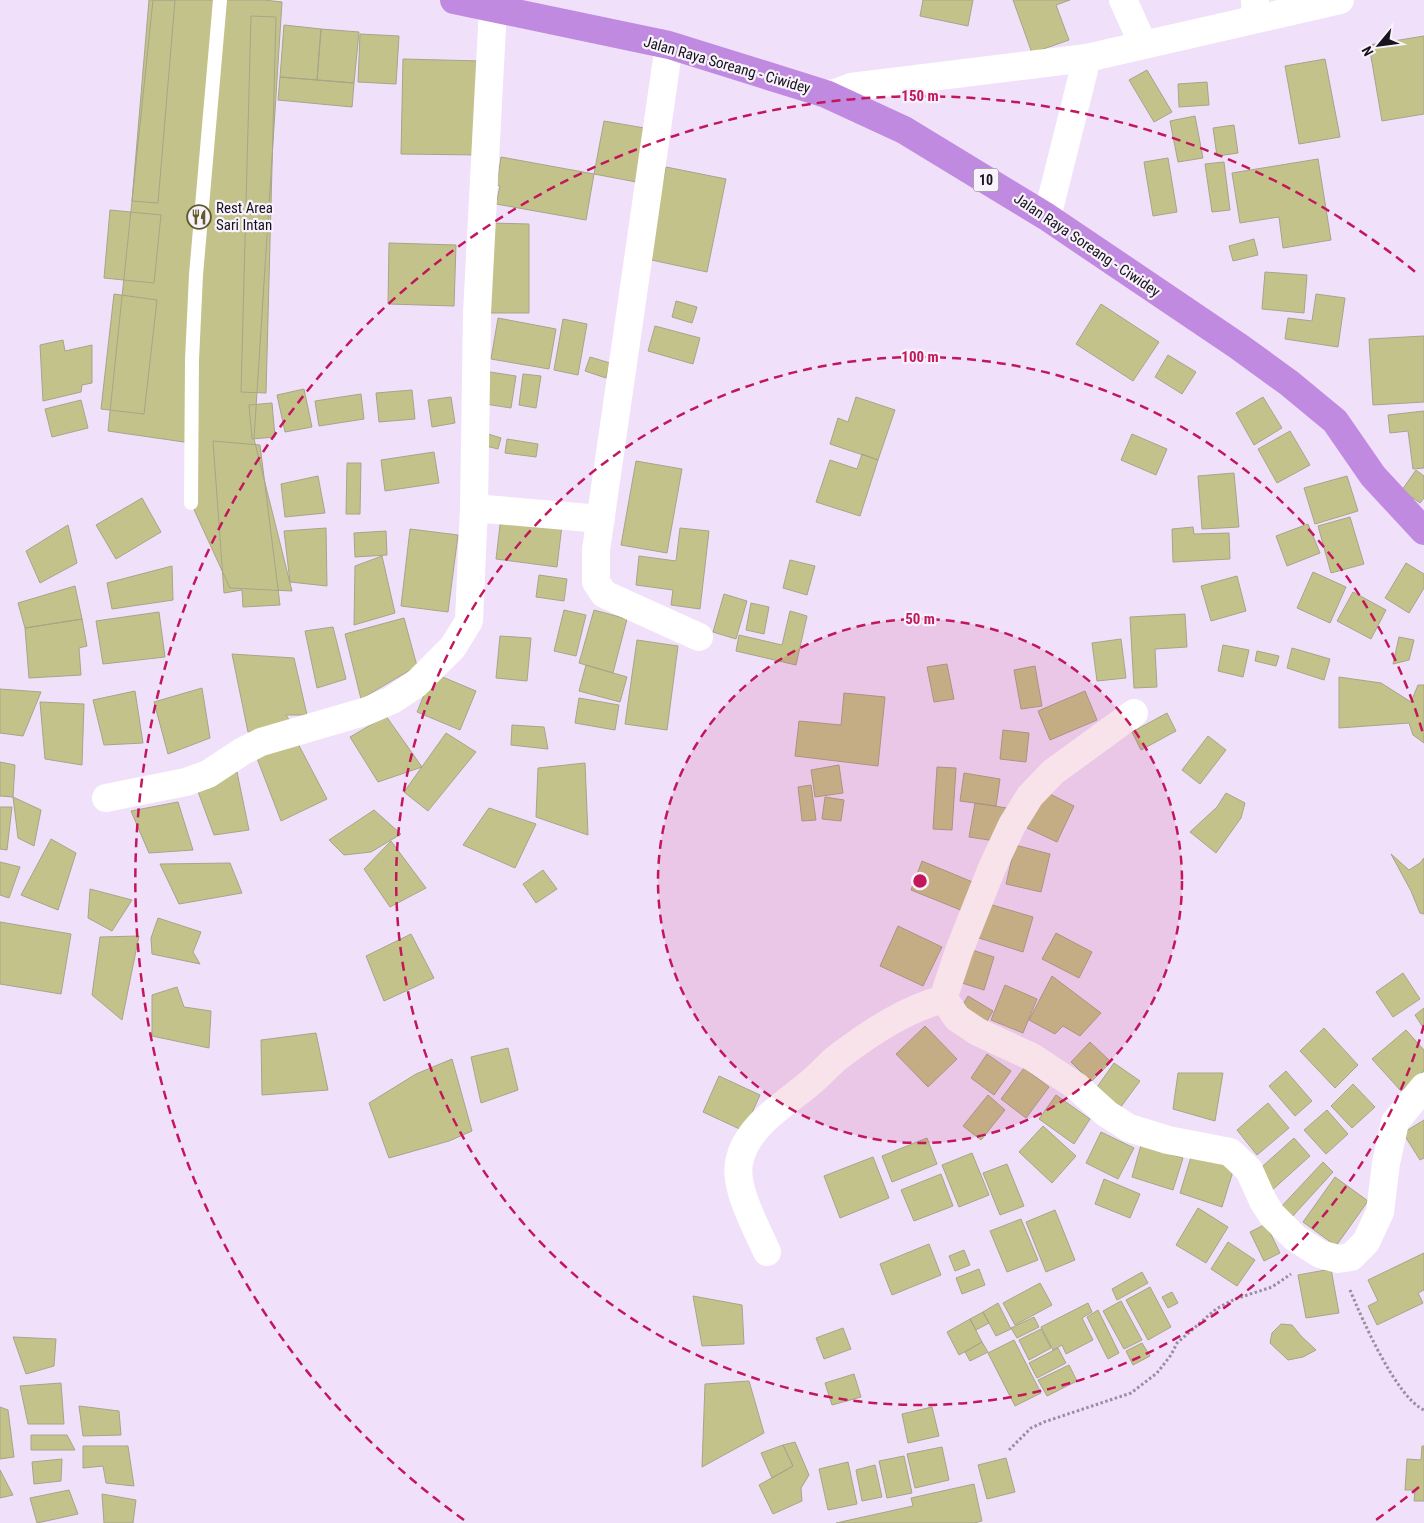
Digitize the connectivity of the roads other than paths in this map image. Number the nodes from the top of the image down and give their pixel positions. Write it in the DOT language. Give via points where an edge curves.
graph roads {
  1 [pos="220,0"];
  2 [pos="454,0"];
  3 [pos="1123,0"];
  4 [pos="1340,0"];
  5 [pos="493,8"];
  6 [pos="1256,10"];
  7 [pos="1143,44"];
  8 [pos="669,45"];
  9 [pos="1087,58"];
  10 [pos="826,94"];
  11 [pos="1047,217"];
  12 [pos="191,503"];
  13 [pos="474,508"];
  14 [pos="601,519"];
  15 [pos="1424,531"];
  16 [pos="699,637"];
  17 [pos="1134,713"];
  18 [pos="106,798"];
  19 [pos="944,999"];
  20 [pos="1424,1088"];
  21 [pos="767,1252"];
  1 -- 12 [label="lane" via="196,275"];
  2 -- 5 [label="highway, Jalan Raya Soreang - Ciwidey / 10"];
  3 -- 7 [label="street"];
  4 -- 6 [label="street"];
  5 -- 8 [label="highway, Jalan Raya Soreang - Ciwidey / 10"];
  5 -- 13 [label="street" via="477,312"];
  6 -- 7 [label="street"];
  7 -- 9 [label="street"];
  8 -- 10 [label="highway, Jalan Raya Soreang - Ciwidey / 10"];
  8 -- 14 [label="street"];
  9 -- 10 [label="street" via="851,87"];
  9 -- 11 [label="street"];
  10 -- 11 [label="highway, Jalan Raya Soreang - Ciwidey / 10" via="904,130"];
  11 -- 15 [label="highway, Jalan Raya Soreang - Ciwidey / 10" via="1238,346 1336,421 1373,476"];
  13 -- 14 [label="street"];
  13 -- 18 [label="street" via="469,621 453,647 416,684 367,711 261,742 208,774 186,782"];
  14 -- 16 [label="street" via="596,550 596,582 604,594"];
  17 -- 19 [label="street" via="1053,772 1030,796 1012,824 992,868"];
  19 -- 20 [label="street" via="957,1018 1039,1062 1076,1086 1107,1114 1129,1128 1168,1140 1230,1152 1249,1170 1272,1215 1295,1238 1320,1254 1338,1259 1351,1257 1366,1242 1380,1212 1395,1122"];
  19 -- 21 [label="street" via="923,1004 885,1024 837,1058 766,1120 743,1146 738,1164 739,1185"];
}
